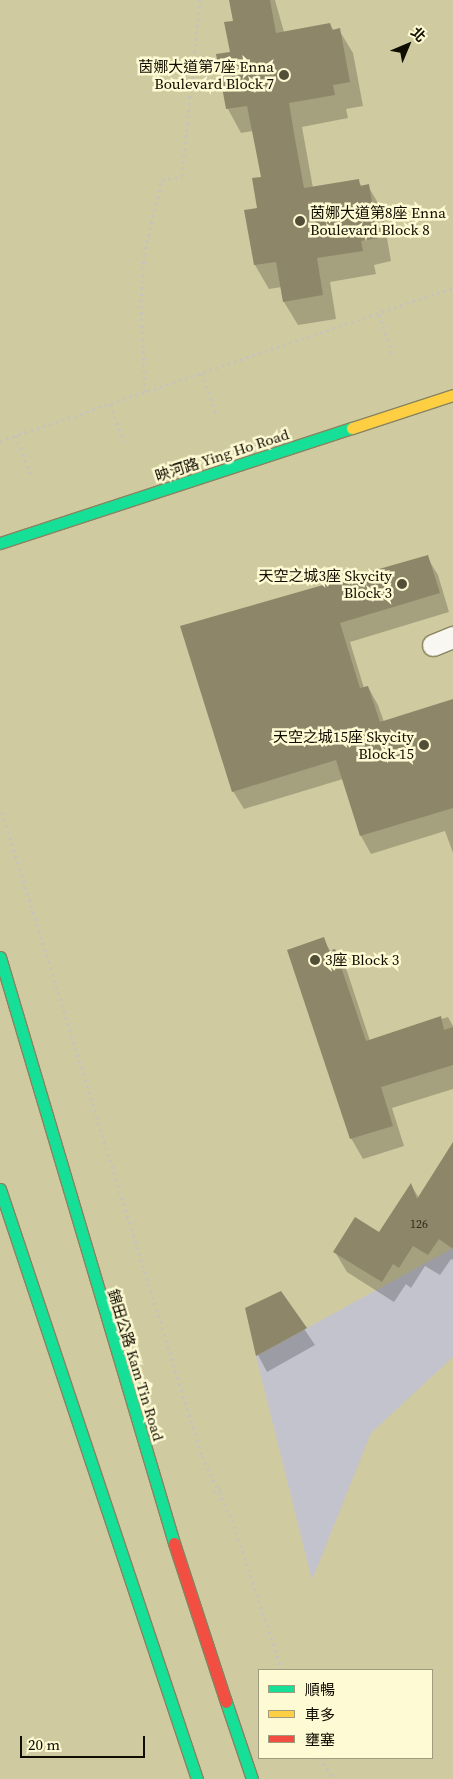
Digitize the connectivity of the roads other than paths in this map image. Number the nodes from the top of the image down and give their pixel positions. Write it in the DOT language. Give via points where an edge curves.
graph roads {
  1 [pos="453,395"];
  2 [pos="0,543"];
  3 [pos="453,637"];
  4 [pos="433,645"];
  5 [pos="0,957"];
  6 [pos="0,1189"];
  7 [pos="198,1779"];
  8 [pos="252,1779"];
  1 -- 2 [label="main road, 映河路 Ying Ho Road"];
  3 -- 4 [label="lane"];
  5 -- 8 [label="main road, 錦田公路 Kam Tin Road" via="183,1571"];
  6 -- 7 [label="main road"];
}
